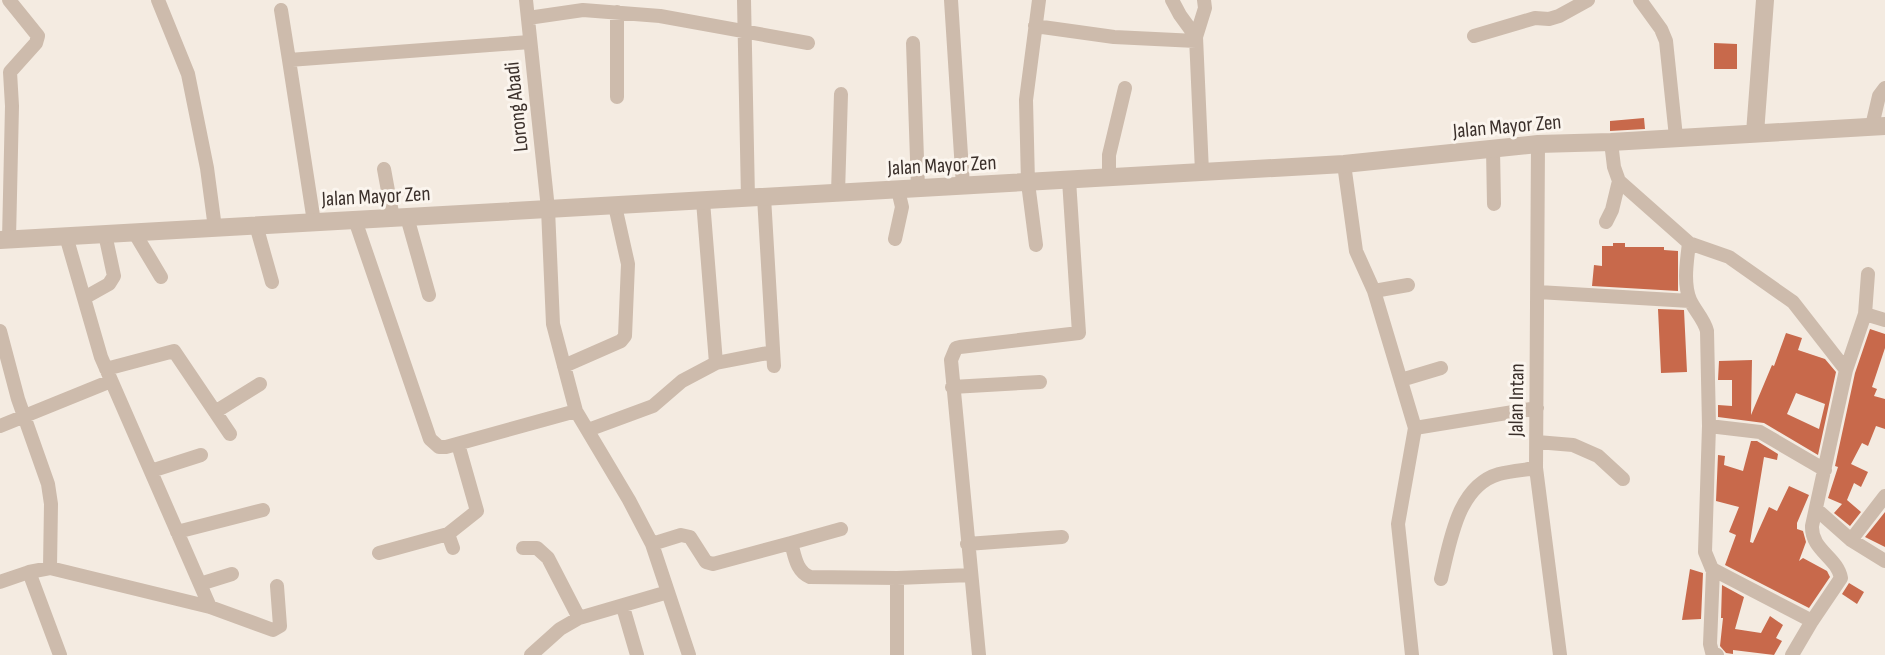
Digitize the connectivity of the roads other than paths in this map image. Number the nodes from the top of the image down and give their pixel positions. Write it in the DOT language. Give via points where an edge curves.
graph roads {
  1 [pos="9,0"];
  2 [pos="158,0"];
  3 [pos="526,0"];
  4 [pos="744,0"];
  5 [pos="951,0"];
  6 [pos="1039,0"];
  7 [pos="1172,0"];
  8 [pos="1204,0"];
  9 [pos="1588,0"];
  10 [pos="1640,0"];
  11 [pos="1765,0"];
  12 [pos="281,10"];
  13 [pos="617,12"];
  14 [pos="528,18"];
  15 [pos="1035,26"];
  16 [pos="744,33"];
  17 [pos="1474,36"];
  18 [pos="1196,39"];
  19 [pos="530,42"];
  20 [pos="808,43"];
  21 [pos="914,43"];
  22 [pos="289,60"];
  23 [pos="1125,88"];
  24 [pos="1885,88"];
  25 [pos="841,94"];
  26 [pos="617,97"];
  27 [pos="1878,126"];
  28 [pos="1755,133"];
  29 [pos="1676,137"];
  30 [pos="1611,142"];
  31 [pos="1538,144"];
  32 [pos="1493,149"];
  33 [pos="1344,164"];
  34 [pos="384,169"];
  35 [pos="1202,172"];
  36 [pos="1109,178"];
  37 [pos="1069,180"];
  38 [pos="1619,181"];
  39 [pos="1028,183"];
  40 [pos="963,186"];
  41 [pos="918,188"];
  42 [pos="898,190"];
  43 [pos="838,193"];
  44 [pos="756,198"];
  45 [pos="703,201"];
  46 [pos="1494,204"];
  47 [pos="615,205"];
  48 [pos="548,209"];
  49 [pos="400,217"];
  50 [pos="355,220"];
  51 [pos="314,222"];
  52 [pos="1606,222"];
  53 [pos="256,225"];
  54 [pos="215,228"];
  55 [pos="134,232"];
  56 [pos="105,234"];
  57 [pos="66,236"];
  58 [pos="4,239"];
  59 [pos="895,239"];
  60 [pos="1689,243"];
  61 [pos="1036,245"];
  62 [pos="1868,274"];
  63 [pos="161,276"];
  64 [pos="271,282"];
  65 [pos="1408,285"];
  66 [pos="1374,292"];
  67 [pos="1538,292"];
  68 [pos="429,295"];
  69 [pos="84,298"];
  70 [pos="1690,301"];
  71 [pos="1865,314"];
  72 [pos="1885,320"];
  73 [pos="0,331"];
  74 [pos="716,363"];
  75 [pos="564,366"];
  76 [pos="1441,368"];
  77 [pos="1846,370"];
  78 [pos="108,375"];
  79 [pos="1401,380"];
  80 [pos="1040,382"];
  81 [pos="260,384"];
  82 [pos="953,387"];
  83 [pos="1537,408"];
  84 [pos="576,411"];
  85 [pos="215,412"];
  86 [pos="24,416"];
  87 [pos="0,426"];
  88 [pos="1709,426"];
  89 [pos="1415,428"];
  90 [pos="588,430"];
  91 [pos="230,434"];
  92 [pos="1536,442"];
  93 [pos="458,444"];
  94 [pos="201,455"];
  95 [pos="1536,468"];
  96 [pos="1825,470"];
  97 [pos="151,471"];
  98 [pos="1623,479"];
  99 [pos="1885,496"];
  100 [pos="1816,509"];
  101 [pos="263,510"];
  102 [pos="841,529"];
  103 [pos="177,532"];
  104 [pos="448,534"];
  105 [pos="1062,537"];
  106 [pos="1851,540"];
  107 [pos="790,543"];
  108 [pos="652,544"];
  109 [pos="967,544"];
  110 [pos="453,548"];
  111 [pos="523,548"];
  112 [pos="379,553"];
  113 [pos="1885,561"];
  114 [pos="50,568"];
  115 [pos="1713,570"];
  116 [pos="29,572"];
  117 [pos="232,574"];
  118 [pos="971,575"];
  119 [pos="897,578"];
  120 [pos="1441,579"];
  121 [pos="0,582"];
  122 [pos="200,584"];
  123 [pos="277,586"];
  124 [pos="668,592"];
  125 [pos="210,607"];
  126 [pos="623,607"];
  127 [pos="579,618"];
  128 [pos="1812,621"];
  129 [pos="536,653"];
  130 [pos="60,655"];
  131 [pos="637,655"];
  132 [pos="689,655"];
  133 [pos="897,655"];
  134 [pos="979,655"];
  135 [pos="1412,655"];
  136 [pos="1560,655"];
  137 [pos="1717,655"];
  138 [pos="1792,655"];
  1 -- 58 [label="street" via="38,36 10,72"];
  2 -- 54 [label="street" via="188,74"];
  3 -- 14 [label="street, Lorong Abadi"];
  4 -- 16 [label="street"];
  5 -- 40 [label="street"];
  6 -- 15 [label="street"];
  7 -- 18 [label="street"];
  8 -- 18 [label="street"];
  9 -- 17 [label="street" via="1559,16 1535,18"];
  10 -- 29 [label="street" via="1666,41"];
  11 -- 28 [label="street"];
  12 -- 22 [label="street"];
  13 -- 14 [label="street" via="583,10"];
  13 -- 16 [label="street"];
  13 -- 26 [label="street"];
  14 -- 19 [label="street, Lorong Abadi"];
  15 -- 18 [label="street" via="1114,37"];
  15 -- 39 [label="street" via="1026,100"];
  16 -- 20 [label="street"];
  16 -- 44 [label="street"];
  18 -- 35 [label="street"];
  19 -- 22 [label="street"];
  19 -- 48 [label="street, Lorong Abadi"];
  21 -- 41 [label="street"];
  22 -- 51 [label="street"];
  23 -- 36 [label="street" via="1109,155"];
  24 -- 27 [label="street" via="1879,96"];
  25 -- 43 [label="street"];
  27 -- 28 [label="street, Jalan Mayor Zen"];
  28 -- 29 [label="street, Jalan Mayor Zen"];
  29 -- 30 [label="street, Jalan Mayor Zen"];
  30 -- 31 [label="street, Jalan Mayor Zen"];
  30 -- 38 [label="street"];
  31 -- 32 [label="street, Jalan Mayor Zen"];
  31 -- 67 [label="street, Jalan Intan"];
  32 -- 33 [label="street, Jalan Mayor Zen"];
  32 -- 46 [label="street"];
  33 -- 35 [label="street, Jalan Mayor Zen"];
  33 -- 66 [label="street" via="1356,251"];
  34 -- 49 [label="street"];
  35 -- 36 [label="street, Jalan Mayor Zen"];
  36 -- 37 [label="street, Jalan Mayor Zen"];
  37 -- 39 [label="street, Jalan Mayor Zen"];
  37 -- 82 [label="street" via="1080,333 956,348 951,360"];
  38 -- 52 [label="street"];
  38 -- 60 [label="street"];
  39 -- 40 [label="street, Jalan Mayor Zen"];
  39 -- 61 [label="street"];
  40 -- 41 [label="street, Jalan Mayor Zen"];
  41 -- 42 [label="street, Jalan Mayor Zen"];
  42 -- 43 [label="street, Jalan Mayor Zen"];
  42 -- 59 [label="street" via="902,207"];
  43 -- 44 [label="street, Jalan Mayor Zen"];
  44 -- 45 [label="street, Jalan Mayor Zen"];
  44 -- 74 [label="street" via="774,359"];
  45 -- 47 [label="street, Jalan Mayor Zen"];
  45 -- 74 [label="street"];
  47 -- 48 [label="street, Jalan Mayor Zen"];
  47 -- 75 [label="street" via="628,264 625,336"];
  48 -- 49 [label="street, Jalan Mayor Zen"];
  48 -- 75 [label="street, Lorong Abadi" via="553,324"];
  49 -- 50 [label="street, Jalan Mayor Zen"];
  49 -- 68 [label="street"];
  50 -- 51 [label="street, Jalan Mayor Zen"];
  50 -- 93 [label="street" via="430,439 439,447"];
  51 -- 53 [label="street, Jalan Mayor Zen"];
  53 -- 54 [label="street, Jalan Mayor Zen"];
  53 -- 64 [label="street"];
  54 -- 55 [label="street, Jalan Mayor Zen"];
  55 -- 56 [label="street, Jalan Mayor Zen"];
  55 -- 63 [label="street"];
  56 -- 57 [label="street, Jalan Mayor Zen"];
  56 -- 69 [label="street" via="114,276"];
  57 -- 58 [label="street, Jalan Mayor Zen"];
  57 -- 69 [label="street"];
  60 -- 70 [label="street" via="1686,273"];
  60 -- 77 [label="street" via="1729,257 1793,302"];
  62 -- 71 [label="street"];
  65 -- 66 [label="street"];
  66 -- 79 [label="street"];
  67 -- 70 [label="street"];
  67 -- 83 [label="street, Jalan Intan"];
  69 -- 78 [label="street"];
  70 -- 88 [label="street" via="1707,331"];
  71 -- 72 [label="street"];
  71 -- 77 [label="street"];
  73 -- 86 [label="street"];
  74 -- 90 [label="street" via="682,381 653,406"];
  75 -- 84 [label="street, Lorong Abadi"];
  76 -- 79 [label="street"];
  77 -- 96 [label="street"];
  78 -- 85 [label="street" via="173,351"];
  78 -- 86 [label="street"];
  78 -- 97 [label="street"];
  79 -- 89 [label="street"];
  80 -- 82 [label="street"];
  81 -- 85 [label="street"];
  82 -- 109 [label="street"];
  83 -- 89 [label="street"];
  83 -- 92 [label="street, Jalan Intan"];
  84 -- 90 [label="street, Lorong Abadi"];
  84 -- 93 [label="street"];
  85 -- 91 [label="street"];
  86 -- 87 [label="street"];
  86 -- 114 [label="street" via="48,484"];
  88 -- 96 [label="street" via="1760,432"];
  88 -- 115 [label="street" via="1705,552"];
  89 -- 135 [label="street" via="1398,524"];
  90 -- 108 [label="street, Lorong Abadi"];
  92 -- 95 [label="street, Jalan Intan"];
  92 -- 98 [label="street" via="1573,445 1598,456"];
  93 -- 104 [label="street" via="477,511"];
  94 -- 97 [label="street"];
  95 -- 120 [label="street" via="1497,475 1478,485 1461,508"];
  95 -- 136 [label="street, Jalan Intan"];
  96 -- 100 [label="street"];
  97 -- 103 [label="street"];
  99 -- 106 [label="street"];
  100 -- 106 [label="street"];
  100 -- 128 [label="street" via="1814,539 1841,578"];
  101 -- 103 [label="street"];
  102 -- 107 [label="street"];
  103 -- 122 [label="street"];
  104 -- 110 [label="street"];
  104 -- 112 [label="street"];
  105 -- 109 [label="street"];
  106 -- 113 [label="street"];
  107 -- 108 [label="street" via="713,564 706,562 690,537 681,535"];
  107 -- 119 [label="street" via="799,569 810,577"];
  108 -- 124 [label="street, Lorong Abadi"];
  109 -- 118 [label="street"];
  111 -- 127 [label="street" via="537,548 548,558"];
  114 -- 116 [label="street"];
  114 -- 125 [label="street"];
  115 -- 128 [label="street"];
  115 -- 137 [label="street" via="1710,649"];
  116 -- 121 [label="street"];
  116 -- 130 [label="street"];
  117 -- 122 [label="street"];
  118 -- 119 [label="street"];
  118 -- 134 [label="street"];
  119 -- 133 [label="street"];
  122 -- 125 [label="street"];
  123 -- 125 [label="street" via="278,629"];
  124 -- 126 [label="street"];
  124 -- 132 [label="street, Lorong Abadi"];
  126 -- 127 [label="street"];
  126 -- 131 [label="street"];
  127 -- 129 [label="street"];
  128 -- 138 [label="street"];
}
